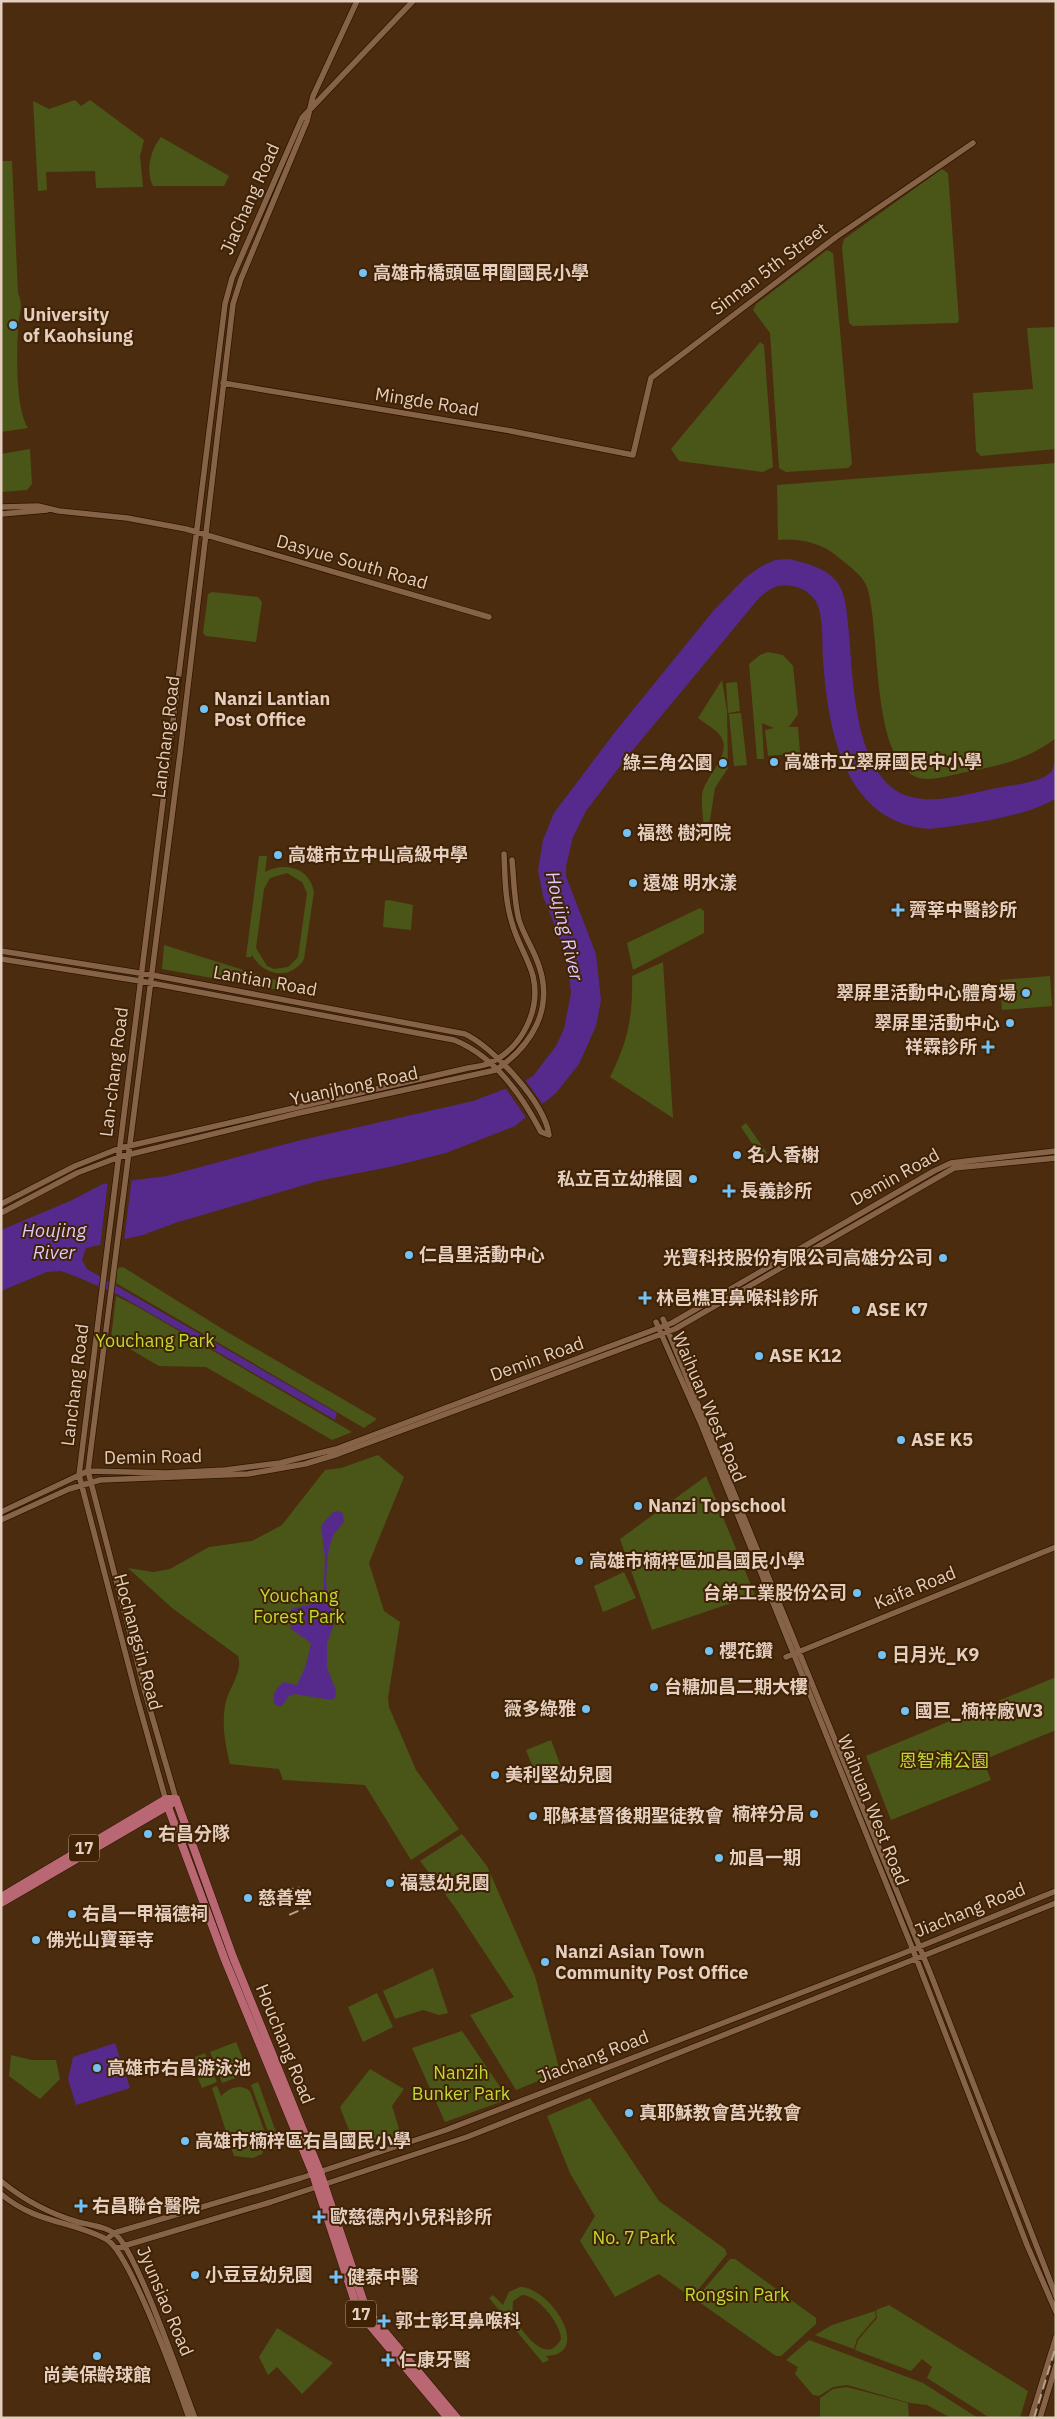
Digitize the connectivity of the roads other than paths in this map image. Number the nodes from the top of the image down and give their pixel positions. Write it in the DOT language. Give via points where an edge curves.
graph roads {
  1 [pos="357,1"];
  2 [pos="412,1"];
  3 [pos="310,108"];
  4 [pos="973,142"];
  5 [pos="225,304"];
  6 [pos="216,382"];
  7 [pos="224,383"];
  8 [pos="633,455"];
  9 [pos="1,507"];
  10 [pos="47,510"];
  11 [pos="1,514"];
  12 [pos="197,532"];
  13 [pos="206,534"];
  14 [pos="489,617"];
  15 [pos="504,854"];
  16 [pos="512,860"];
  17 [pos="1,951"];
  18 [pos="1,959"];
  19 [pos="141,973"];
  20 [pos="152,975"];
  21 [pos="140,981"];
  22 [pos="151,983"];
  23 [pos="498,1058"];
  24 [pos="490,1063"];
  25 [pos="504,1065"];
  26 [pos="496,1070"];
  27 [pos="129,1147"];
  28 [pos="120,1148"];
  29 [pos="1056,1151"];
  30 [pos="128,1155"];
  31 [pos="119,1157"];
  32 [pos="1056,1158"];
  33 [pos="1,1204"];
  34 [pos="1,1213"];
  35 [pos="103,1276"];
  36 [pos="660,1320"];
  37 [pos="664,1330"];
  38 [pos="94,1346"];
  39 [pos="103,1351"];
  40 [pos="88,1471"];
  41 [pos="79,1475"];
  42 [pos="81,1484"];
  43 [pos="90,1484"];
  44 [pos="1,1512"];
  45 [pos="1,1520"];
  46 [pos="1056,1547"];
  47 [pos="796,1653"];
  48 [pos="786,1657"];
  49 [pos="176,1799"];
  50 [pos="167,1803"];
  51 [pos="1056,1891"];
  52 [pos="1,1897"];
  53 [pos="1,1903"];
  54 [pos="1056,1903"];
  55 [pos="916,1949"];
  56 [pos="920,1959"];
  57 [pos="316,2173"];
  58 [pos="1,2181"];
  59 [pos="321,2186"];
  60 [pos="1,2194"];
  61 [pos="114,2233"];
  62 [pos="107,2240"];
  63 [pos="125,2244"];
  64 [pos="117,2248"];
  65 [pos="1056,2296"];
  66 [pos="1056,2312"];
  67 [pos="1056,2337"];
  68 [pos="1056,2365"];
  69 [pos="189,2418"];
  70 [pos="195,2418"];
  71 [pos="448,2418"];
  72 [pos="457,2418"];
  73 [pos="1031,2418"];
  74 [pos="1040,2418"];
  1 -- 3 [label="street"];
  2 -- 3 [label="street"];
  3 -- 5 [label="street, JiaChang Road" via="302,118 232,278"];
  3 -- 7 [label="street, Lanchang Road" via="233,304"];
  4 -- 8 [label="street, Sinnan 5th Street" via="836,237 651,378"];
  5 -- 6 [label="street, Lanchang Road"];
  6 -- 7 [label="street, Mingde Road"];
  6 -- 12 [label="street, Lanchang Road"];
  7 -- 8 [label="street, Mingde Road"];
  7 -- 13 [label="street, Lanchang Road"];
  9 -- 10 [label="street" via="38,506"];
  10 -- 11 [label="street"];
  10 -- 12 [label="street" via="127,518"];
  12 -- 13 [label="street, Dasyue South Road"];
  12 -- 19 [label="street, Lanchang Road"];
  13 -- 14 [label="street, Dasyue South Road"];
  13 -- 20 [label="street, Lanchang Road"];
  15 -- 23 [label="street, Yuanjhong Road" via="508,909 530,967 535,990 530,1021 523,1034"];
  16 -- 25 [label="street, Yuanjhong Road" via="518,916 538,964 543,990 538,1023 530,1039"];
  17 -- 19 [label="street, Lantian Road"];
  18 -- 21 [label="street, Lantian Road"];
  19 -- 20 [label="street, Lantian Road"];
  19 -- 21 [label="street, Lan-chang Road"];
  20 -- 22 [label="street, Lanchang Road"];
  20 -- 23 [label="street, Lantian Road" via="454,1031 476,1039"];
  21 -- 22 [label="street, Lantian Road"];
  21 -- 28 [label="street, Lan-chang Road"];
  22 -- 24 [label="street, Lantian Road" via="454,1040 479,1052"];
  22 -- 27 [label="street, Lanchang Road"];
  23 -- 24 [label="street, Yuanjhong Road"];
  23 -- 25 [label="street, Lantian Road"];
  24 -- 26 [label="street, Lantian Road"];
  24 -- 27 [label="street, Yuanjhong Road"];
  25 -- 26 [label="street, Yuanjhong Road"];
  25 -- 26 [label="street, Lantian Road" via="535,1103 549,1135 541,1132 524,1103"];
  26 -- 30 [label="street, Yuanjhong Road"];
  27 -- 28 [label="street, Yuanjhong Road"];
  27 -- 30 [label="street, Lanchang Road"];
  28 -- 31 [label="street, Lan-chang Road"];
  28 -- 33 [label="street, Yuanjhong Road" via="75,1166"];
  29 -- 37 [label="street, Demin Road" via="951,1163"];
  30 -- 31 [label="street, Yuanjhong Road"];
  30 -- 39 [label="street, Lanchang Road"];
  31 -- 34 [label="street, Yuanjhong Road" via="77,1173"];
  31 -- 35 [label="street, Lan-chang Road"];
  32 -- 37 [label="street, Demin Road" via="954,1168 774,1273"];
  35 -- 38 [label="street, Lanchang Road"];
  36 -- 37 [label="street, Waihuan West Road"];
  37 -- 40 [label="street, Demin Road" via="352,1443 302,1458 225,1470"];
  37 -- 43 [label="street, Demin Road" via="400,1432 305,1464 240,1475 100,1480"];
  37 -- 47 [label="street, Waihuan West Road"];
  38 -- 39 [label="street"];
  38 -- 41 [label="street, Lanchang Road"];
  39 -- 40 [label="street, Lanchang Road"];
  40 -- 41 [label="street, Demin Road"];
  40 -- 43 [label="street"];
  41 -- 42 [label="street, Lanchang Road"];
  41 -- 44 [label="street, Demin Road"];
  42 -- 43 [label="street, Demin Road"];
  42 -- 45 [label="street, Demin Road"];
  42 -- 50 [label="street, Hochangsin Road"];
  43 -- 49 [label="street, Hochangsin Road"];
  46 -- 47 [label="street, Kaifa Road"];
  47 -- 48 [label="street, Kaifa Road"];
  47 -- 55 [label="street, Waihuan West Road"];
  49 -- 50 [label="main road, 17"];
  49 -- 57 [label="main road, Houchang Road / 17"];
  50 -- 52 [label="main road, 17"];
  50 -- 53 [label="main road, 17"];
  50 -- 57 [label="main road, Houchang Road / 17" via="225,1960"];
  51 -- 55 [label="street, Jiachang Road"];
  54 -- 56 [label="street, Jiachang Road"];
  55 -- 56 [label="street, Waihuan West Road"];
  55 -- 57 [label="street, Jiachang Road" via="446,2130"];
  56 -- 59 [label="street, Jiachang Road" via="540,2109"];
  56 -- 65 [label="street, Waihuan West Road" via="968,2069"];
  56 -- 66 [label="street, Waihuan West Road" via="1027,2246"];
  57 -- 59 [label="main road, Houchang Road / 17"];
  57 -- 61 [label="street, Jiachang Road"];
  58 -- 61 [label="street, Jyunsiao Road" via="38,2208"];
  59 -- 63 [label="street, Jiachang Road"];
  59 -- 71 [label="main road, Houchang Road / 17" via="362,2316"];
  59 -- 72 [label="main road, Houchang Road / 17" via="370,2314"];
  60 -- 62 [label="street, Jyunsiao Road" via="36,2216"];
  61 -- 62 [label="street, Jiachang Road"];
  61 -- 63 [label="street, Jyunsiao Road"];
  62 -- 64 [label="street, Jyunsiao Road"];
  63 -- 64 [label="street, Jiachang Road"];
  63 -- 70 [label="street, Jyunsiao Road"];
  64 -- 69 [label="street, Jyunsiao Road" via="149,2314"];
  67 -- 73 [label="street"];
  68 -- 74 [label="street"];
}
